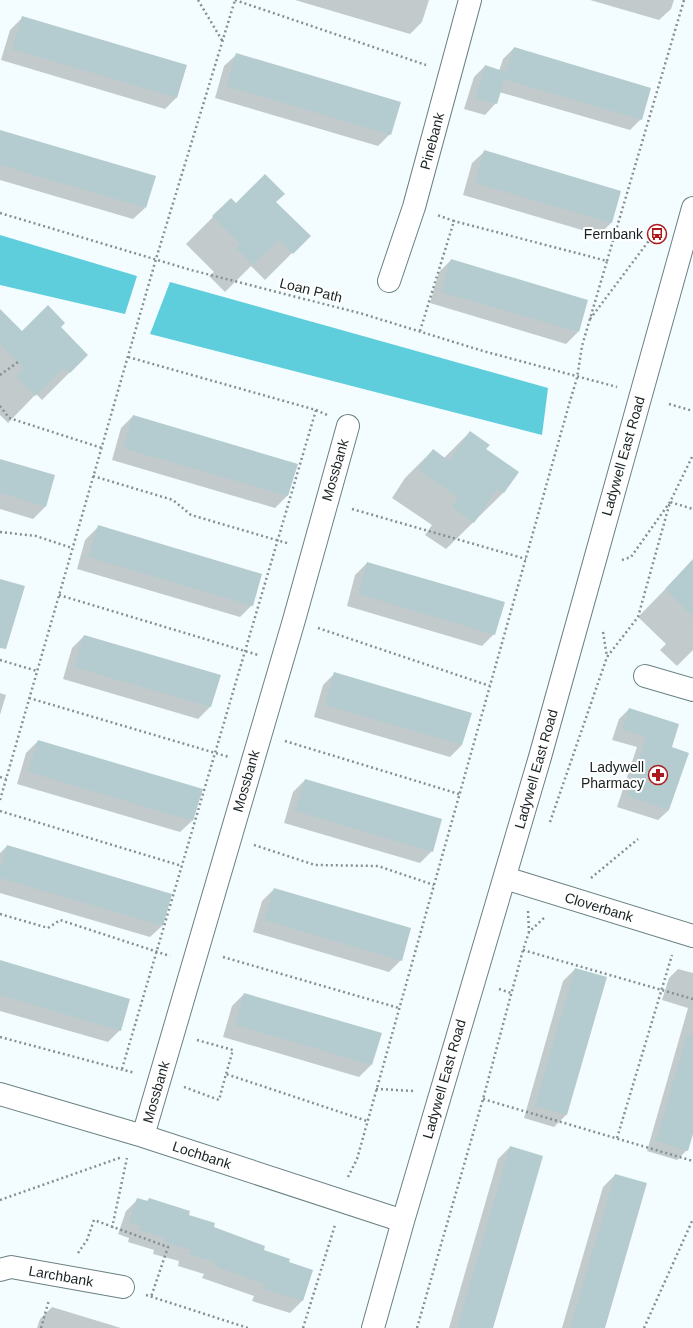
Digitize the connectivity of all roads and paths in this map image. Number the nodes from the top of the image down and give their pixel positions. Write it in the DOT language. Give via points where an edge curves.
graph roads {
  1 [pos="198,0"];
  2 [pos="235,0"];
  3 [pos="470,0"];
  4 [pos="684,0"];
  5 [pos="223,42"];
  6 [pos="450,73"];
  7 [pos="414,208"];
  8 [pos="693,208"];
  9 [pos="0,213"];
  10 [pos="454,221"];
  11 [pos="681,246"];
  12 [pos="156,259"];
  13 [pos="607,261"];
  14 [pos="389,281"];
  15 [pos="588,321"];
  16 [pos="420,331"];
  17 [pos="128,357"];
  18 [pos="18,362"];
  19 [pos="0,375"];
  20 [pos="577,378"];
  21 [pos="617,387"];
  22 [pos="669,404"];
  23 [pos="0,406"];
  24 [pos="693,412"];
  25 [pos="348,426"];
  26 [pos="102,448"];
  27 [pos="693,455"];
  28 [pos="94,476"];
  29 [pos="326,501"];
  30 [pos="670,502"];
  31 [pos="693,509"];
  32 [pos="0,532"];
  33 [pos="278,540"];
  34 [pos="72,548"];
  35 [pos="313,550"];
  36 [pos="631,557"];
  37 [pos="526,559"];
  38 [pos="59,595"];
  39 [pos="294,620"];
  40 [pos="245,651"];
  41 [pos="0,660"];
  42 [pos="281,662"];
  43 [pos="37,671"];
  44 [pos="644,676"];
  45 [pos="490,686"];
  46 [pos="693,690"];
  47 [pos="30,698"];
  48 [pos="260,734"];
  49 [pos="215,753"];
  50 [pos="251,763"];
  51 [pos="0,777"];
  52 [pos="6,779"];
  53 [pos="459,794"];
  54 [pos="0,800"];
  55 [pos="0,810"];
  56 [pos="548,826"];
  57 [pos="230,837"];
  58 [pos="638,839"];
  59 [pos="182,866"];
  60 [pos="505,878"];
  61 [pos="434,885"];
  62 [pos="528,885"];
  63 [pos="568,897"];
  64 [pos="0,914"];
  65 [pos="529,932"];
  66 [pos="686,934"];
  67 [pos="523,950"];
  68 [pos="157,952"];
  69 [pos="195,956"];
  70 [pos="662,990"];
  71 [pos="693,999"];
  72 [pos="399,1008"];
  73 [pos="173,1033"];
  74 [pos="122,1069"];
  75 [pos="226,1074"];
  76 [pos="376,1089"];
  77 [pos="441,1092"];
  78 [pos="0,1094"];
  79 [pos="483,1099"];
  80 [pos="143,1136"];
  81 [pos="617,1138"];
  82 [pos="693,1161"];
  83 [pos="338,1199"];
  84 [pos="0,1200"];
  85 [pos="693,1219"];
  86 [pos="403,1221"];
  87 [pos="112,1228"];
  88 [pos="0,1270"];
  89 [pos="56,1275"];
  90 [pos="123,1287"];
  91 [pos="151,1297"];
  92 [pos="248,1328"];
  93 [pos="304,1328"];
  94 [pos="373,1328"];
  95 [pos="417,1328"];
  96 [pos="644,1328"];
  1 -- 5 [label="path"];
  2 -- 5 [label="path"];
  2 -- 6 [label="path"];
  3 -- 6 [label="street, Pinebank"];
  4 -- 13 [label="path"];
  5 -- 12 [label="path"];
  6 -- 7 [label="street, Pinebank"];
  7 -- 10 [label="path"];
  7 -- 14 [label="street, Pinebank"];
  8 -- 11 [label="street, Ladywell East Road"];
  9 -- 12 [label="path, Loan Path"];
  10 -- 13 [label="path"];
  10 -- 16 [label="path"];
  11 -- 15 [label="path" via="651,238"];
  11 -- 60 [label="street, Ladywell East Road"];
  12 -- 16 [label="path, Loan Path"];
  12 -- 17 [label="path"];
  13 -- 15 [label="path"];
  15 -- 20 [label="path"];
  16 -- 20 [label="path, Loan Path"];
  17 -- 26 [label="path"];
  17 -- 33 [label="path" via="316,410"];
  18 -- 19 [label="path"];
  20 -- 21 [label="path, Loan Path"];
  20 -- 37 [label="path"];
  22 -- 24 [label="path"];
  23 -- 26 [label="path" via="9,418"];
  25 -- 29 [label="street, Mossbank"];
  26 -- 28 [label="path"];
  27 -- 30 [label="path"];
  28 -- 33 [label="path" via="173,500 191,515"];
  28 -- 34 [label="path"];
  29 -- 35 [label="street, Mossbank"];
  29 -- 37 [label="path"];
  30 -- 31 [label="path"];
  30 -- 36 [label="path"];
  30 -- 56 [label="path" via="638,617 607,657"];
  32 -- 34 [label="path" via="36,536"];
  33 -- 35 [label="path"];
  33 -- 40 [label="path"];
  34 -- 38 [label="path"];
  35 -- 39 [label="street, Mossbank"];
  37 -- 45 [label="path"];
  38 -- 40 [label="path"];
  38 -- 43 [label="path"];
  39 -- 42 [label="street, Mossbank"];
  39 -- 45 [label="path"];
  40 -- 42 [label="path"];
  40 -- 49 [label="path"];
  41 -- 43 [label="path"];
  42 -- 48 [label="street, Mossbank"];
  43 -- 47 [label="path"];
  44 -- 46 [label="street"];
  45 -- 53 [label="path"];
  47 -- 49 [label="path"];
  47 -- 52 [label="path"];
  48 -- 50 [label="street, Mossbank"];
  48 -- 53 [label="path"];
  49 -- 50 [label="path"];
  49 -- 59 [label="path"];
  50 -- 57 [label="street, Mossbank"];
  51 -- 52 [label="path"];
  52 -- 54 [label="path"];
  53 -- 61 [label="path"];
  55 -- 59 [label="path"];
  57 -- 61 [label="path" via="315,864 378,866"];
  57 -- 69 [label="street, Mossbank"];
  58 -- 63 [label="path"];
  59 -- 68 [label="path"];
  60 -- 62 [label="street, Cloverbank"];
  60 -- 77 [label="street, Ladywell East Road"];
  61 -- 72 [label="path"];
  62 -- 63 [label="street, Cloverbank"];
  62 -- 65 [label="path"];
  63 -- 65 [label="path"];
  63 -- 66 [label="street, Cloverbank"];
  64 -- 68 [label="path" via="48,928 60,920"];
  65 -- 67 [label="path"];
  66 -- 70 [label="path"];
  67 -- 70 [label="path"];
  67 -- 79 [label="path"];
  68 -- 69 [label="path"];
  68 -- 74 [label="path"];
  69 -- 72 [label="path"];
  69 -- 73 [label="street, Mossbank"];
  70 -- 71 [label="path"];
  70 -- 81 [label="path"];
  72 -- 76 [label="path"];
  73 -- 75 [label="path" via="233,1050"];
  73 -- 80 [label="street, Mossbank"];
  76 -- 77 [label="path"];
  76 -- 83 [label="path" via="357,1159"];
  77 -- 86 [label="street, Ladywell East Road"];
  78 -- 80 [label="street, Lochbank"];
  79 -- 81 [label="path"];
  79 -- 95 [label="path"];
  80 -- 83 [label="street, Lochbank"];
  81 -- 82 [label="path"];
  83 -- 86 [label="street, Lochbank"];
  83 -- 93 [label="path" via="335,1222"];
  84 -- 87 [label="path" via="127,1156"];
  85 -- 96 [label="path"];
  86 -- 94 [label="street, Ladywell East Road"];
  87 -- 89 [label="path" via="94,1220 87,1240 78,1252 62,1260"];
  87 -- 91 [label="path" via="168,1247"];
  88 -- 89 [label="street, Larchbank" via="11,1267"];
  89 -- 90 [label="street, Larchbank"];
  90 -- 91 [label="path"];
  91 -- 92 [label="path"];
}
